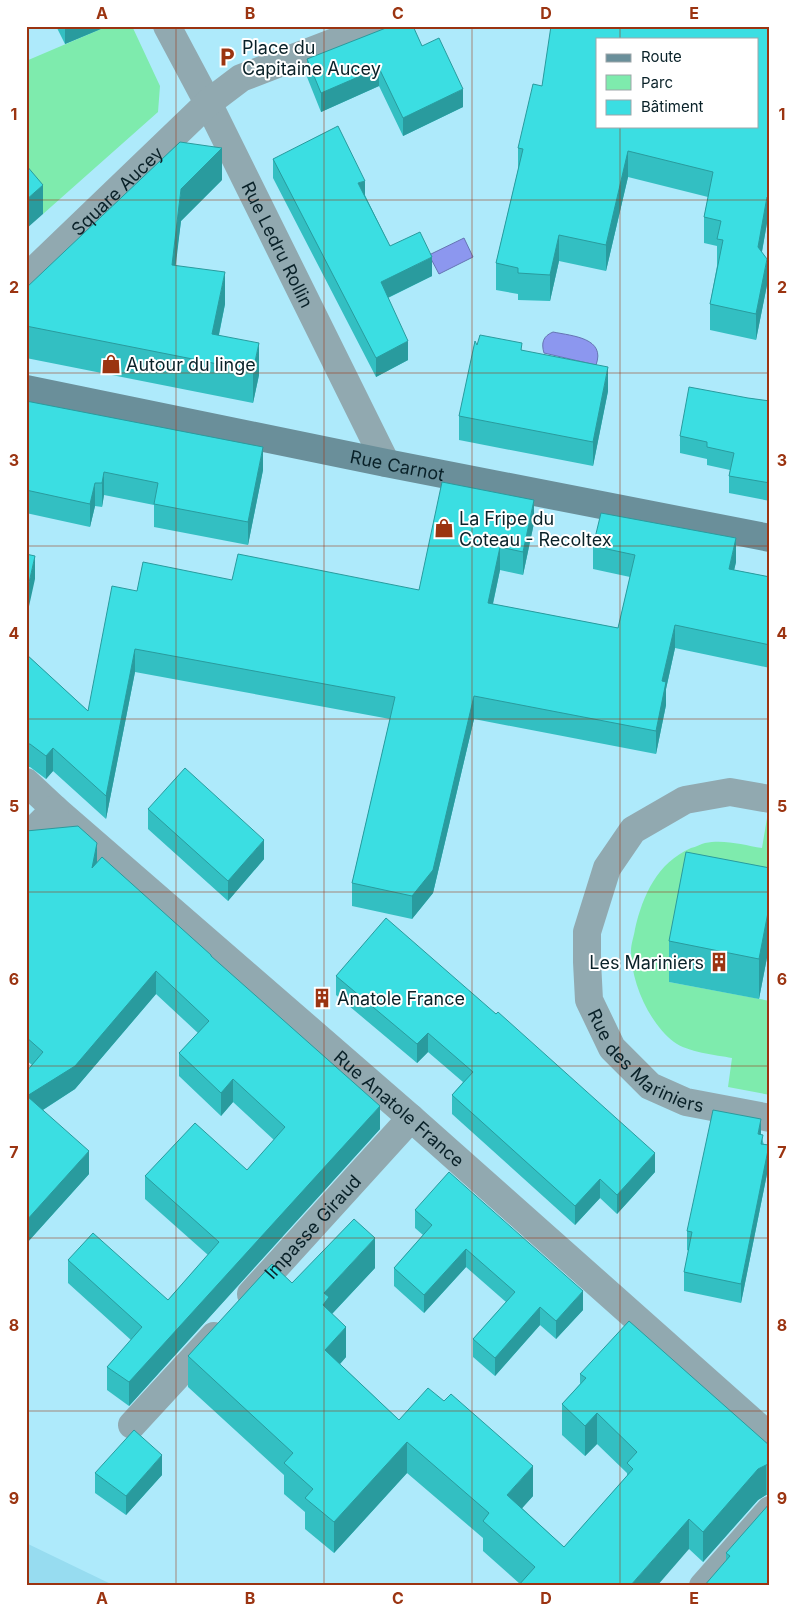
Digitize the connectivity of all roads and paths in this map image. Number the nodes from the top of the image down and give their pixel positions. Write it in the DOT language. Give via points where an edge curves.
graph roads {
  1 [pos="167,26"];
  2 [pos="376,26"];
  3 [pos="208,103"];
  4 [pos="26,278"];
  5 [pos="26,389"];
  6 [pos="386,463"];
  7 [pos="770,538"];
  8 [pos="26,782"];
  9 [pos="770,799"];
  10 [pos="55,809"];
  11 [pos="26,838"];
  12 [pos="411,1118"];
  13 [pos="770,1118"];
  14 [pos="132,1425"];
  15 [pos="770,1437"];
  16 [pos="770,1510"];
  17 [pos="704,1586"];
  1 -- 3 [label="street, Rue Ledru Rollin"];
  2 -- 3 [label="street, Square Aucey" via="241,78"];
  3 -- 4 [label="street, Square Aucey"];
  3 -- 6 [label="street, Rue Ledru Rollin"];
  5 -- 6 [label="main road, Rue Carnot"];
  6 -- 7 [label="main road, Rue Carnot"];
  8 -- 10 [label="street, Rue Anatole France"];
  9 -- 13 [label="street, Rue des Mariniers" via="730,792 685,800 633,830 607,868 587,932 589,1000 612,1048 650,1086 686,1102"];
  10 -- 11 [label="street"];
  10 -- 12 [label="street, Rue Anatole France"];
  12 -- 14 [label="street, Impasse Giraud"];
  12 -- 15 [label="street, Rue Anatole France"];
  16 -- 17 [label="street"];
}
